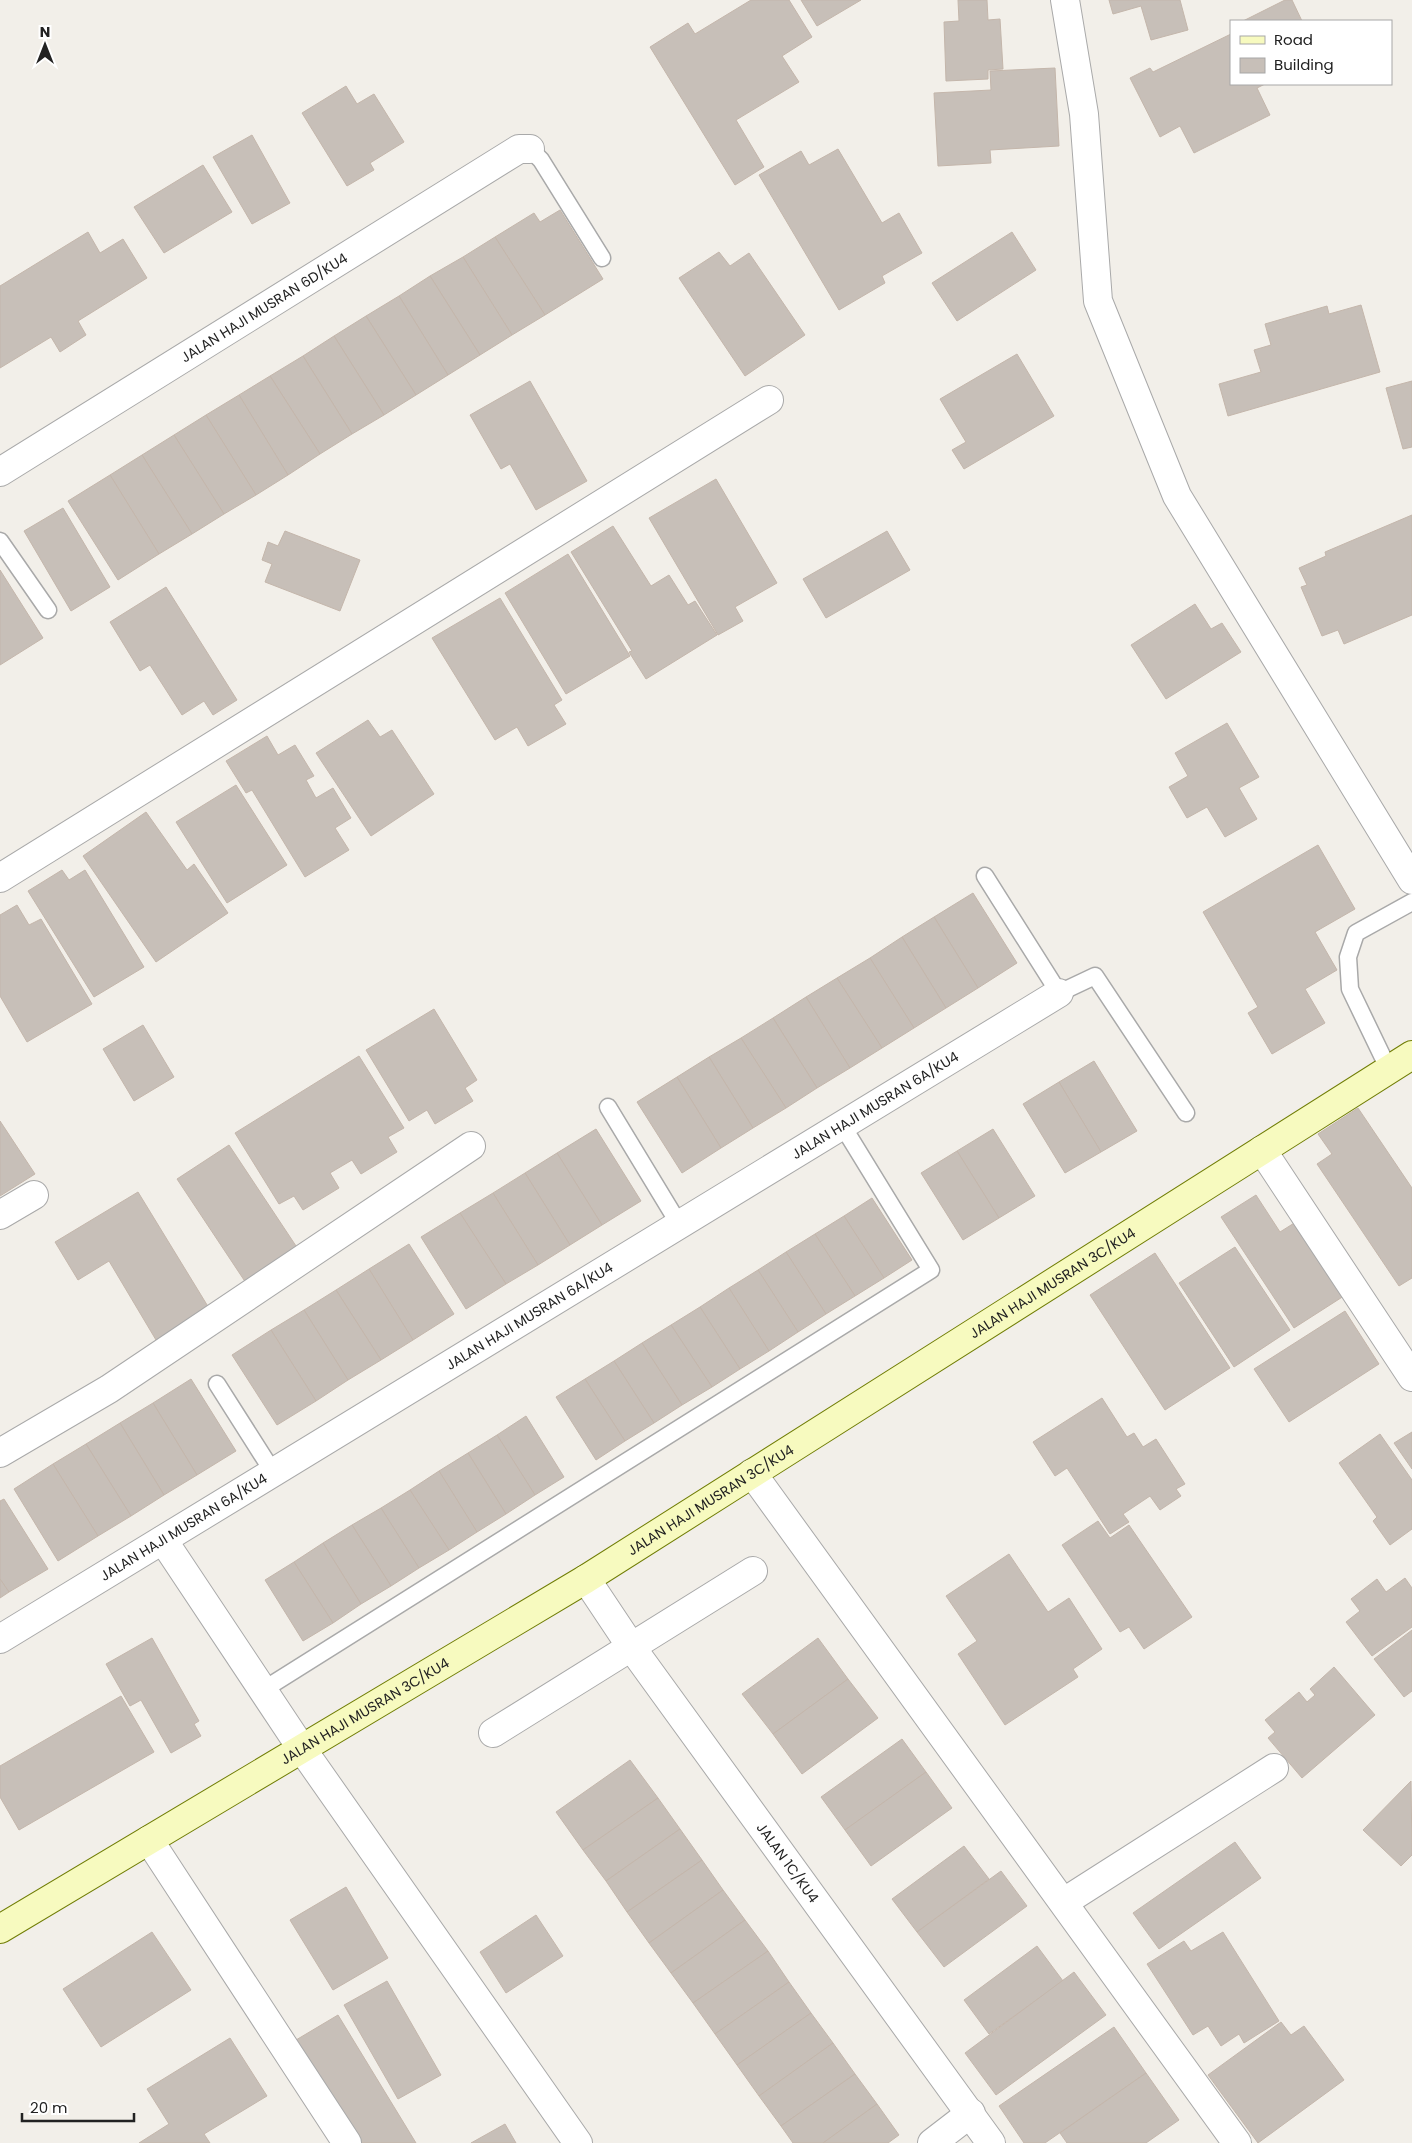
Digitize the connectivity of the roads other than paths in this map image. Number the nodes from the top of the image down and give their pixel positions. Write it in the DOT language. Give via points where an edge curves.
graph roads {
  1 [pos="1065,0"];
  2 [pos="530,149"];
  3 [pos="602,258"];
  4 [pos="770,400"];
  5 [pos="0,472"];
  6 [pos="0,541"];
  7 [pos="48,610"];
  8 [pos="985,876"];
  9 [pos="0,878"];
  10 [pos="1412,880"];
  11 [pos="1412,902"];
  12 [pos="1059,993"];
  13 [pos="1412,1055"];
  14 [pos="1389,1070"];
  15 [pos="608,1107"];
  16 [pos="1186,1113"];
  17 [pos="842,1125"];
  18 [pos="471,1146"];
  19 [pos="1262,1150"];
  20 [pos="34,1195"];
  21 [pos="0,1215"];
  22 [pos="679,1224"];
  23 [pos="1412,1377"];
  24 [pos="217,1384"];
  25 [pos="0,1453"];
  26 [pos="273,1472"];
  27 [pos="752,1473"];
  28 [pos="162,1540"];
  29 [pos="753,1571"];
  30 [pos="586,1579"];
  31 [pos="0,1639"];
  32 [pos="632,1648"];
  33 [pos="263,1690"];
  34 [pos="493,1732"];
  35 [pos="302,1749"];
  36 [pos="1274,1768"];
  37 [pos="149,1840"];
  38 [pos="1064,1902"];
  39 [pos="0,1929"];
  40 [pos="971,2113"];
  41 [pos="346,2143"];
  42 [pos="578,2143"];
  43 [pos="932,2143"];
  44 [pos="992,2143"];
  45 [pos="1237,2143"];
  1 -- 10 [label="street" via="1084,114 1098,301 1177,496"];
  2 -- 3 [label="lane" via="541,160"];
  2 -- 5 [label="street, JALAN HAJI MUSRAN 6D/KU4" via="519,149"];
  4 -- 9 [label="street"];
  6 -- 7 [label="lane"];
  8 -- 12 [label="lane"];
  11 -- 14 [label="lane" via="1356,933 1348,957 1350,989"];
  12 -- 16 [label="lane" via="1095,976"];
  12 -- 17 [label="street, JALAN HAJI MUSRAN 6A/KU4"];
  13 -- 14 [label="street, JALAN HAJI MUSRAN 3C/KU4"];
  14 -- 19 [label="street, JALAN HAJI MUSRAN 3C/KU4"];
  15 -- 22 [label="lane"];
  17 -- 22 [label="street, JALAN HAJI MUSRAN 6A/KU4"];
  17 -- 33 [label="lane" via="932,1270"];
  18 -- 25 [label="street" via="109,1389"];
  19 -- 23 [label="street"];
  19 -- 27 [label="street, JALAN HAJI MUSRAN 3C/KU4"];
  20 -- 21 [label="street"];
  22 -- 26 [label="street, JALAN HAJI MUSRAN 6A/KU4"];
  24 -- 26 [label="lane"];
  26 -- 28 [label="street, JALAN HAJI MUSRAN 6A/KU4"];
  27 -- 30 [label="street, JALAN HAJI MUSRAN 3C/KU4"];
  27 -- 38 [label="street"];
  28 -- 31 [label="street, JALAN HAJI MUSRAN 6A/KU4"];
  28 -- 33 [label="street"];
  29 -- 32 [label="street"];
  30 -- 32 [label="street, JALAN 1C/KU4"];
  30 -- 35 [label="street, JALAN HAJI MUSRAN 3C/KU4"];
  32 -- 34 [label="street"];
  32 -- 40 [label="street, JALAN 1C/KU4"];
  33 -- 35 [label="street"];
  35 -- 37 [label="street, JALAN HAJI MUSRAN 3C/KU4"];
  35 -- 42 [label="street"];
  36 -- 38 [label="street"];
  37 -- 39 [label="street, JALAN HAJI MUSRAN 3C/KU4"];
  37 -- 41 [label="street"];
  38 -- 45 [label="street"];
  40 -- 43 [label="street"];
  40 -- 44 [label="street, JALAN 1C/KU4"];
}
